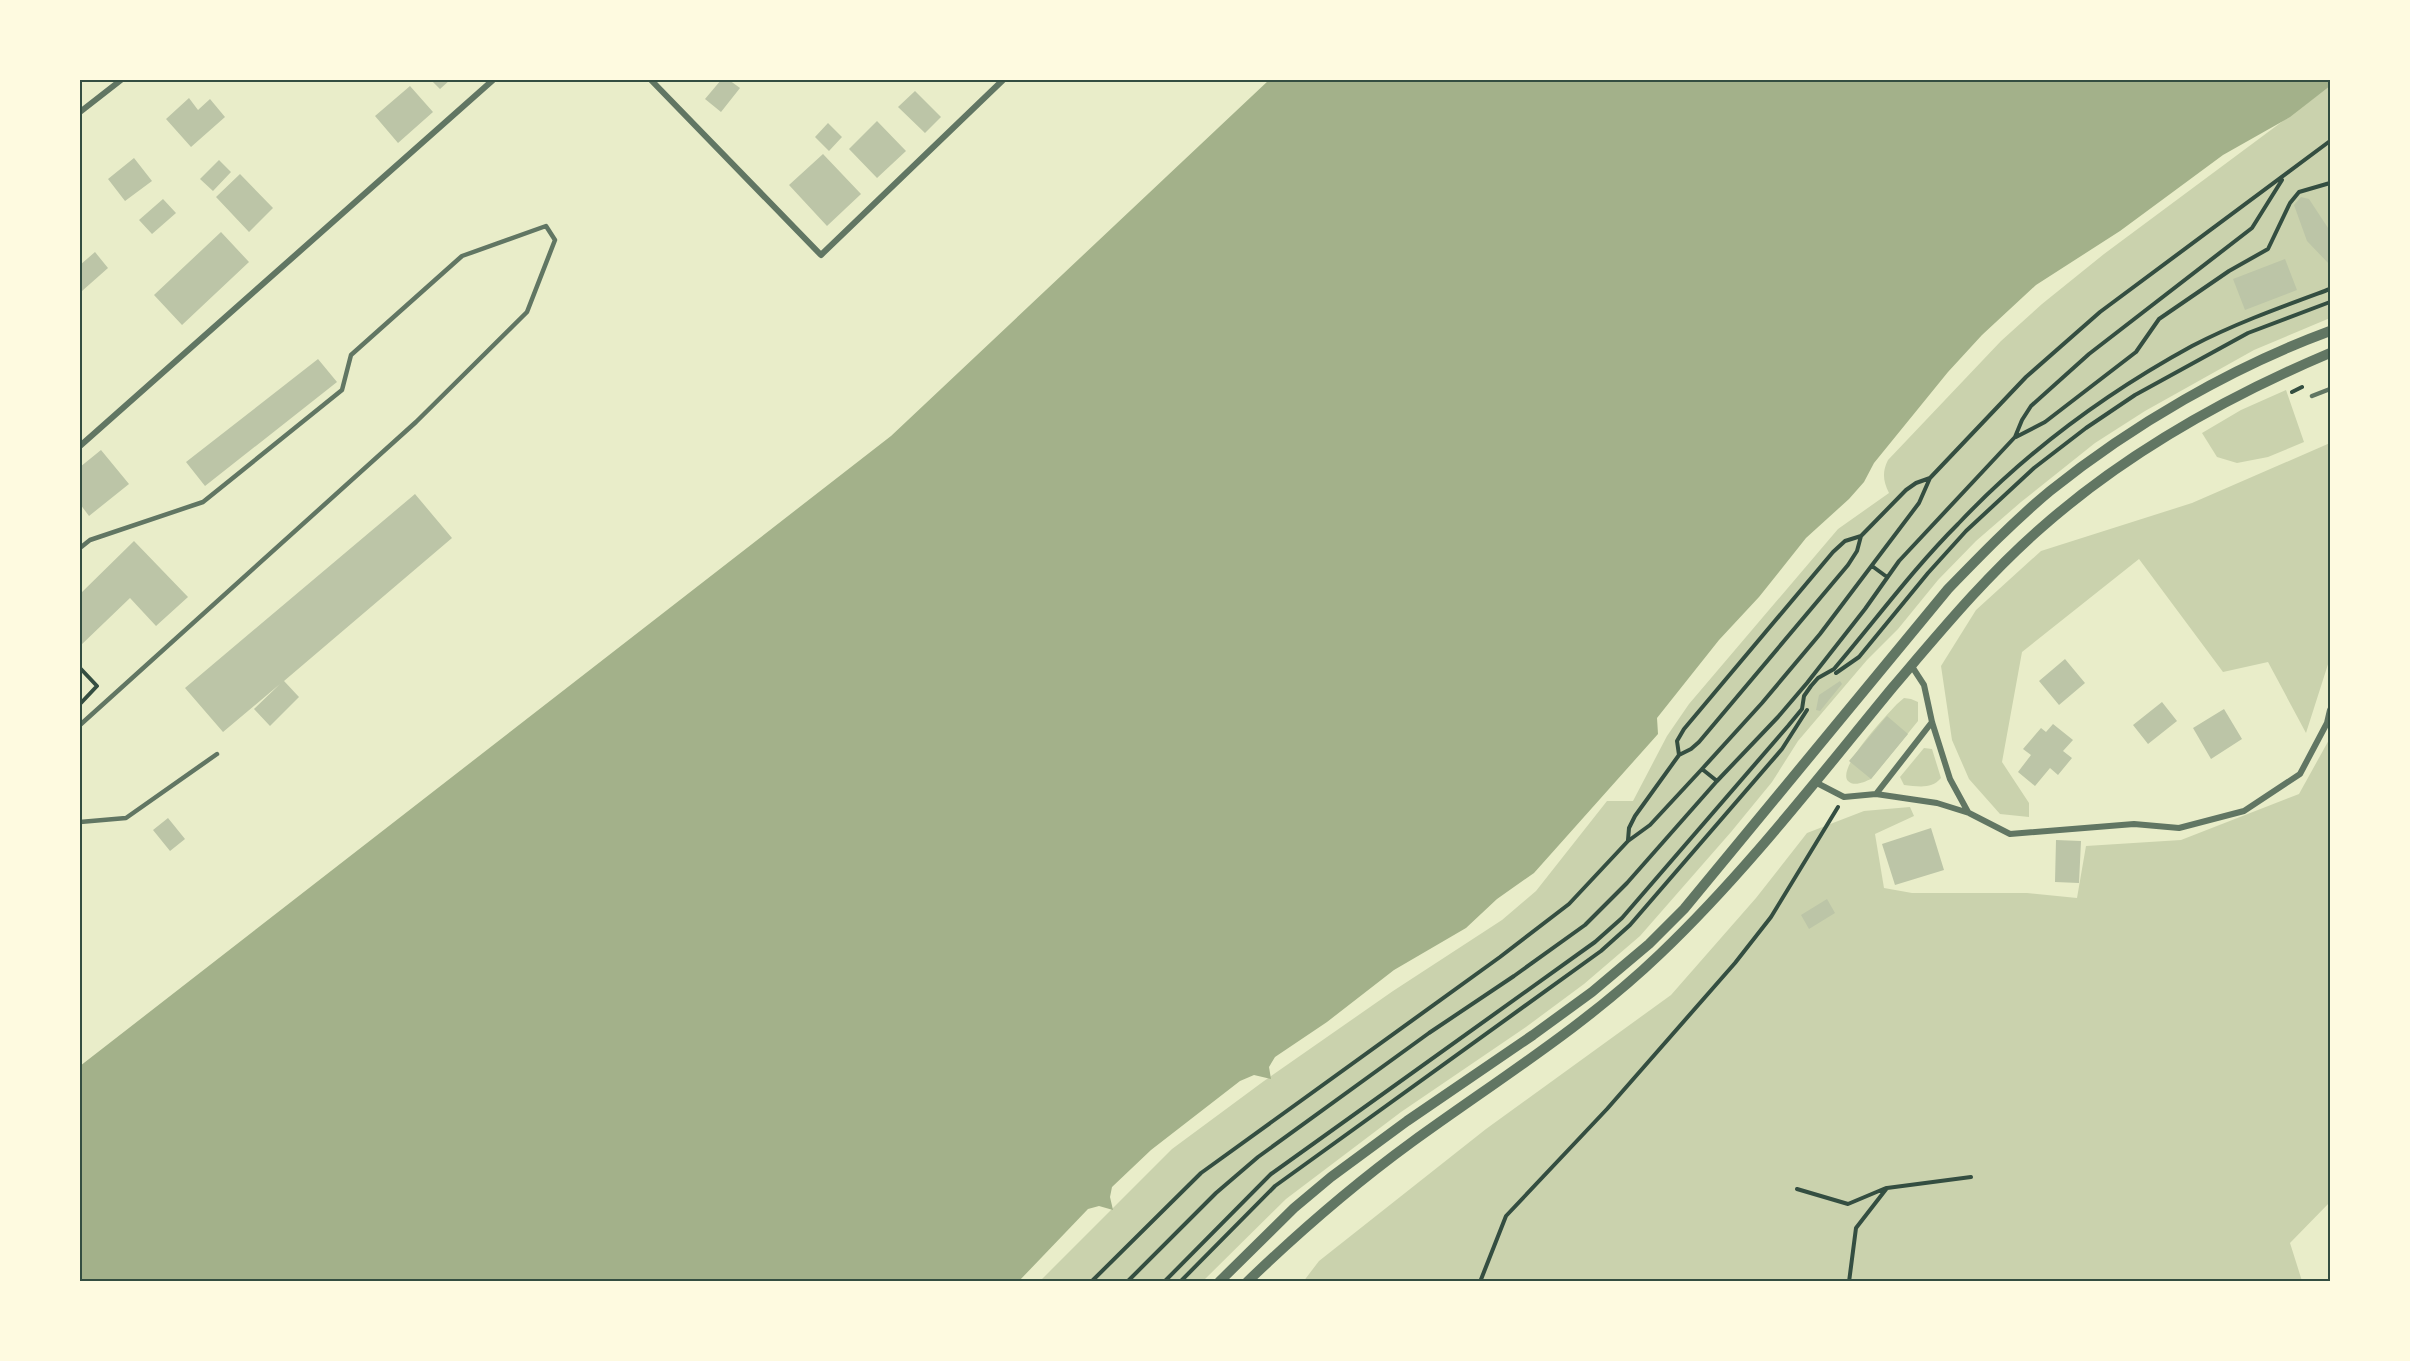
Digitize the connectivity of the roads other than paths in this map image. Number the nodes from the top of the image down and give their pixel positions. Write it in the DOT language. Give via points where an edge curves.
graph roads {
  1 [pos="121,80"];
  2 [pos="493,80"];
  3 [pos="651,80"];
  4 [pos="1003,80"];
  5 [pos="80,112"];
  6 [pos="2331,331"];
  7 [pos="2299,343"];
  8 [pos="2331,353"];
  9 [pos="2307,363"];
  10 [pos="2331,389"];
  11 [pos="2312,396"];
  12 [pos="80,446"];
  13 [pos="80,548"];
  14 [pos="1911,666"];
  15 [pos="2331,710"];
  16 [pos="1932,722"];
  17 [pos="80,725"];
  18 [pos="217,754"];
  19 [pos="1815,782"];
  20 [pos="1876,794"];
  21 [pos="1969,813"];
  22 [pos="80,822"];
  23 [pos="1219,1281"];
  24 [pos="1247,1281"];
  1 -- 5 [label="street"];
  2 -- 12 [label="street"];
  3 -- 4 [label="street" via="821,255"];
  6 -- 7 [label="street"];
  7 -- 9 [label="street"];
  7 -- 23 [label="street" via="2212,385 2152,420 2103,451 2028,511 1948,589 1684,909 1648,944 1592,992 1331,1178"];
  8 -- 9 [label="street"];
  9 -- 14 [label="street" via="2221,404 2116,470 2048,522 1965,603"];
  10 -- 11 [label="lane"];
  13 -- 17 [label="lane" via="90,540 203,502 342,390 351,355 462,256 546,226 555,240 527,312 416,422"];
  14 -- 16 [label="street" via="1924,685"];
  14 -- 19 [label="street"];
  15 -- 21 [label="street" via="2300,774 2244,811 2179,828 2133,824 2010,834"];
  16 -- 20 [label="street"];
  16 -- 21 [label="street" via="1950,779"];
  18 -- 22 [label="lane" via="126,818"];
  19 -- 20 [label="street" via="1844,797"];
  19 -- 24 [label="street" via="1696,919 1635,977 1545,1049 1345,1192"];
  20 -- 21 [label="street" via="1936,803"];
}
